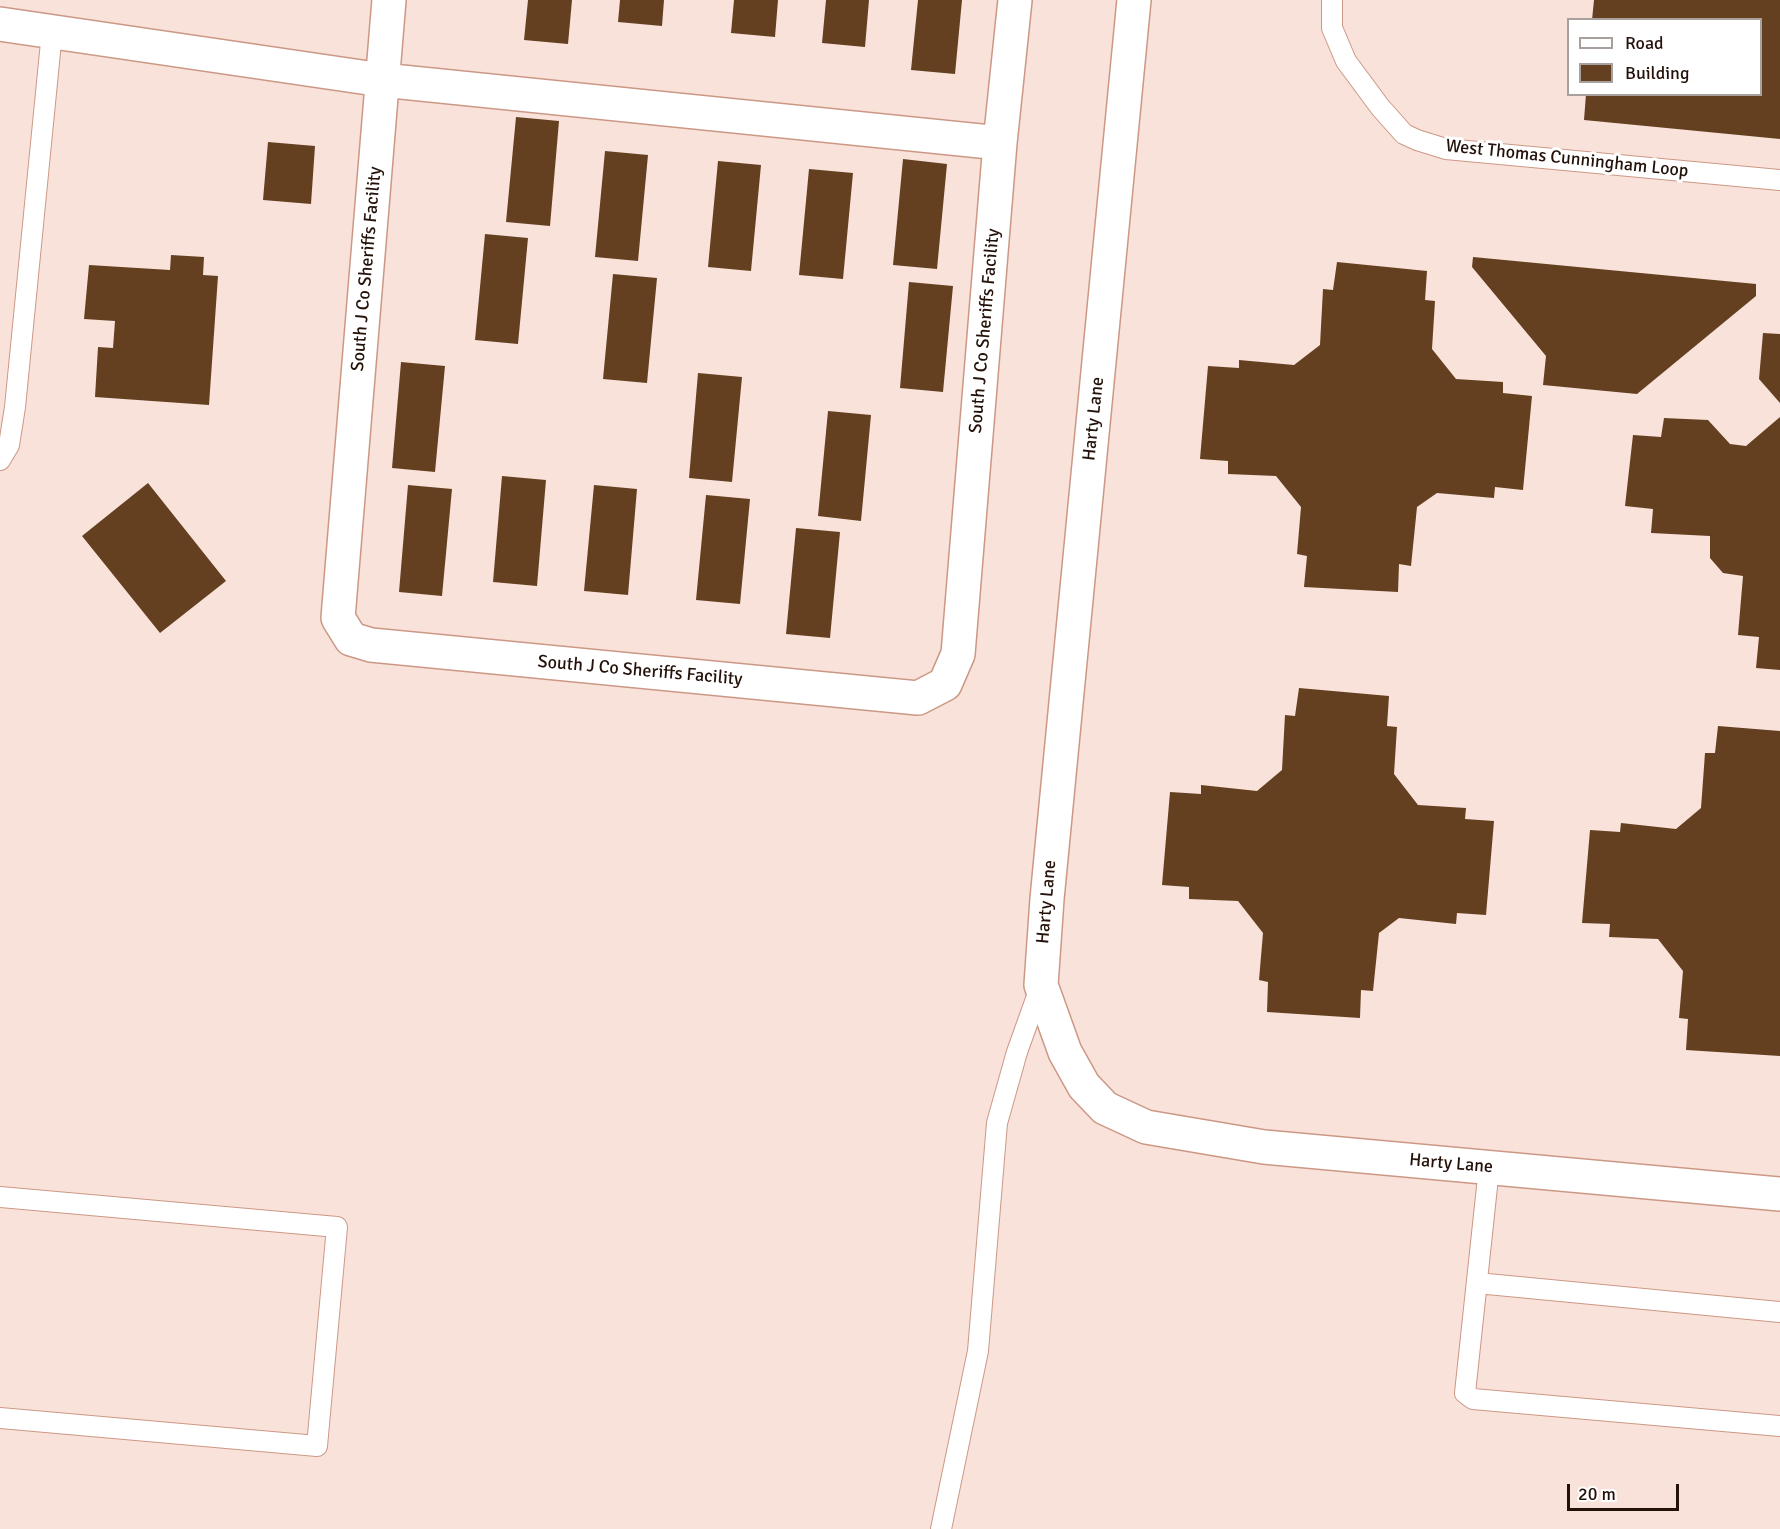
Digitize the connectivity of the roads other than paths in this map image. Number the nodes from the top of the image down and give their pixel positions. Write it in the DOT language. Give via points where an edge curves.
graph roads {
  1 [pos="390,0"];
  2 [pos="1015,0"];
  3 [pos="1134,0"];
  4 [pos="1332,0"];
  5 [pos="0,24"];
  6 [pos="52,32"];
  7 [pos="382,80"];
  8 [pos="1000,142"];
  9 [pos="1780,180"];
  10 [pos="0,460"];
  11 [pos="1041,985"];
  12 [pos="1489,1168"];
  13 [pos="1780,1194"];
  14 [pos="0,1197"];
  15 [pos="1477,1282"];
  16 [pos="1780,1312"];
  17 [pos="0,1418"];
  18 [pos="1780,1426"];
  19 [pos="941,1529"];
  1 -- 7 [label="street, South J Co Sheriffs Facility"];
  2 -- 8 [label="street, South J Co Sheriffs Facility"];
  3 -- 11 [label="street, Harty Lane"];
  4 -- 9 [label="lane, West Thomas Cunningham Loop" via="1332,28 1346,61 1404,134 1417,140 1446,149"];
  5 -- 6 [label="street"];
  6 -- 7 [label="street"];
  6 -- 10 [label="lane" via="15,407 9,445"];
  7 -- 8 [label="street"];
  7 -- 8 [label="street, South J Co Sheriffs Facility" via="338,618 351,639 383,646 918,698 945,684 958,654"];
  11 -- 12 [label="street, Harty Lane" via="1065,1052 1084,1086 1105,1108 1146,1127 1264,1147"];
  11 -- 19 [label="lane" via="997,1123 978,1351"];
  12 -- 13 [label="street, Harty Lane"];
  12 -- 15 [label="lane"];
  14 -- 17 [label="lane" via="337,1227 317,1446"];
  15 -- 16 [label="lane"];
  15 -- 18 [label="lane" via="1465,1394 1473,1400"];
}
